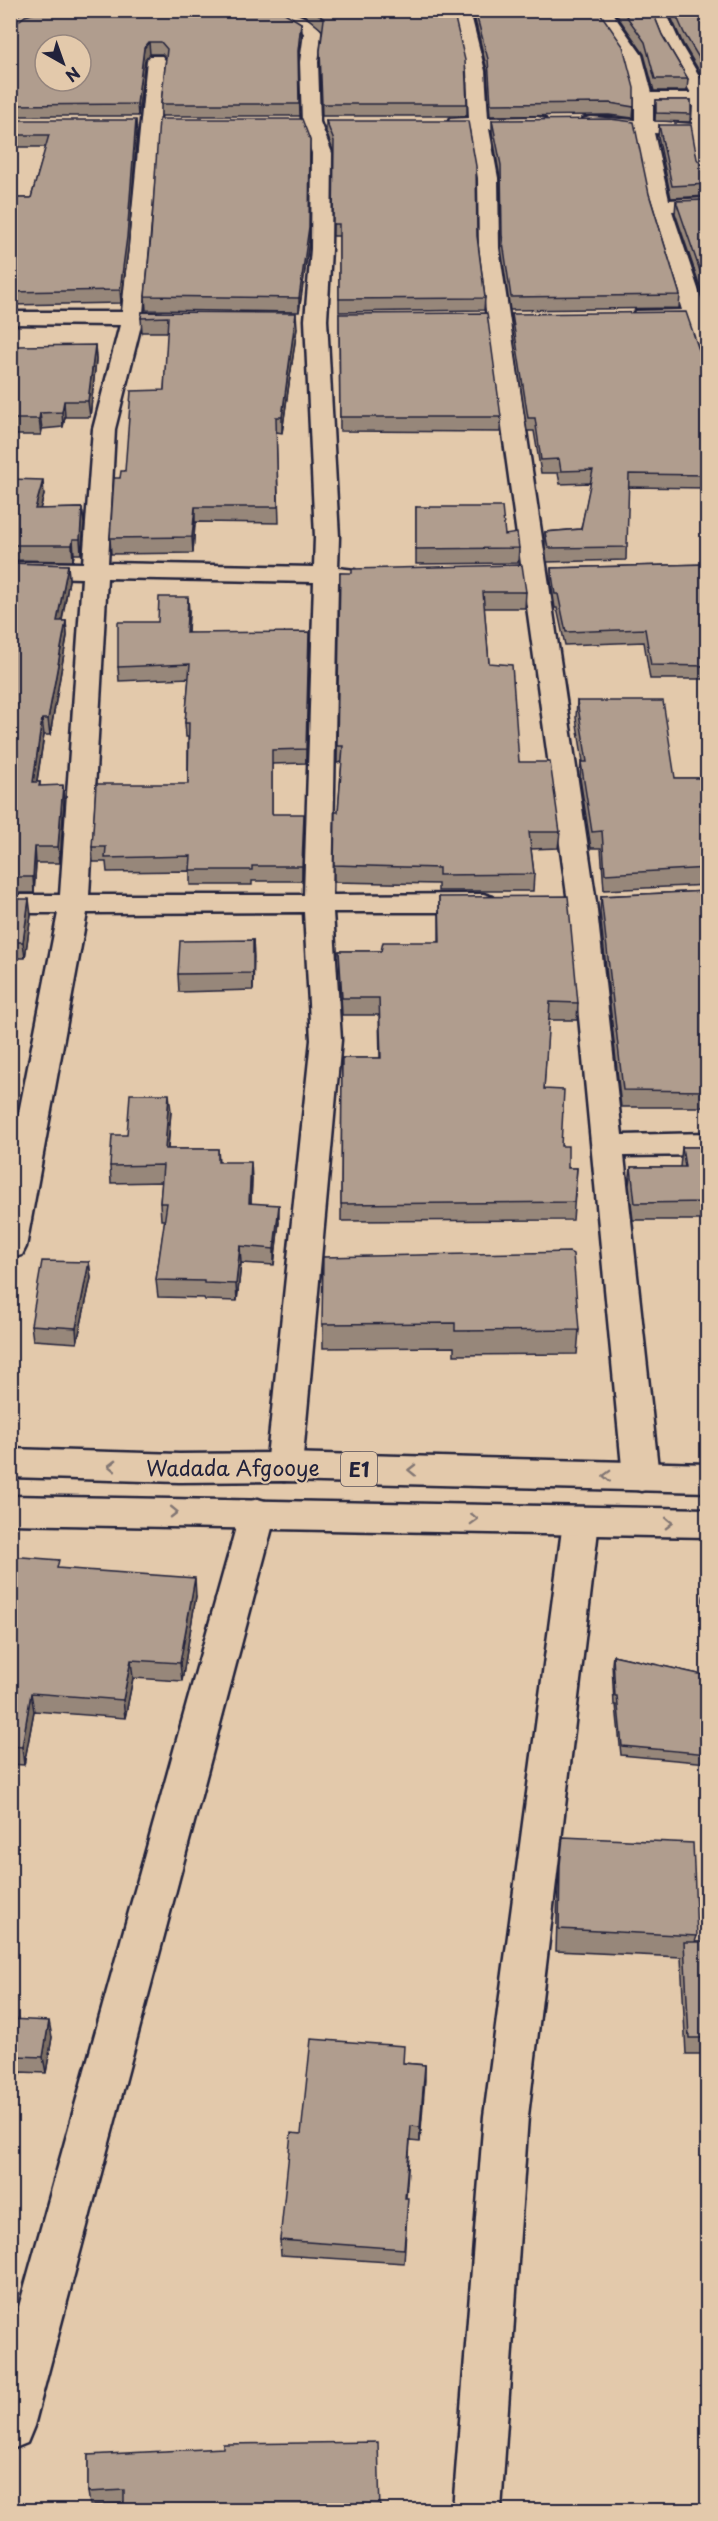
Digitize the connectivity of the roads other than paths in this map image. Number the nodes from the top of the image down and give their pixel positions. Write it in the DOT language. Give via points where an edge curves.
graph roads {
  1 [pos="62,10"];
  2 [pos="272,10"];
  3 [pos="477,10"];
  4 [pos="656,11"];
  5 [pos="595,12"];
  6 [pos="630,12"];
  7 [pos="10,29"];
  8 [pos="156,60"];
  9 [pos="644,99"];
  10 [pos="702,99"];
  11 [pos="137,122"];
  12 [pos="172,122"];
  13 [pos="443,123"];
  14 [pos="479,123"];
  15 [pos="644,128"];
  16 [pos="701,130"];
  17 [pos="708,170"];
  18 [pos="708,204"];
  19 [pos="660,206"];
  20 [pos="696,316"];
  21 [pos="626,317"];
  22 [pos="10,318"];
  23 [pos="132,318"];
  24 [pos="178,319"];
  25 [pos="708,357"];
  26 [pos="10,568"];
  27 [pos="94,571"];
  28 [pos="371,574"];
  29 [pos="324,576"];
  30 [pos="510,903"];
  31 [pos="10,904"];
  32 [pos="74,904"];
  33 [pos="318,905"];
  34 [pos="708,1144"];
  35 [pos="609,1146"];
  36 [pos="10,1246"];
  37 [pos="10,1463"];
  38 [pos="284,1467"];
  39 [pos="641,1477"];
  40 [pos="708,1478"];
  41 [pos="10,1510"];
  42 [pos="258,1513"];
  43 [pos="581,1522"];
  44 [pos="708,1523"];
  45 [pos="10,2426"];
  46 [pos="477,2511"];
  1 -- 7 [label="main road" via="19,21"];
  2 -- 29 [label="main road" via="313,32 309,62 312,122 321,153 316,320 327,537"];
  3 -- 14 [label="main road" via="463,17 476,71"];
  4 -- 6 [label="main road"];
  4 -- 10 [label="main road"];
  5 -- 6 [label="main road"];
  5 -- 9 [label="main road" via="633,55"];
  8 -- 11 [label="main road"];
  9 -- 10 [label="main road"];
  9 -- 15 [label="main road"];
  10 -- 16 [label="main road"];
  11 -- 12 [label="main road"];
  11 -- 23 [label="main road" via="140,250"];
  13 -- 14 [label="main road"];
  14 -- 15 [label="main road" via="609,123"];
  14 -- 35 [label="main road" via="488,178 489,248 582,902"];
  15 -- 16 [label="main road"];
  15 -- 19 [label="main road"];
  16 -- 17 [label="main road"];
  18 -- 19 [label="main road"];
  19 -- 20 [label="main road"];
  20 -- 21 [label="main road"];
  20 -- 25 [label="main road"];
  22 -- 23 [label="main road"];
  23 -- 24 [label="main road"];
  23 -- 27 [label="main road" via="104,429"];
  26 -- 27 [label="main road"];
  27 -- 29 [label="main road"];
  27 -- 32 [label="main road"];
  28 -- 29 [label="main road"];
  29 -- 33 [label="main road"];
  30 -- 33 [label="main road"];
  31 -- 32 [label="main road"];
  32 -- 33 [label="main road"];
  32 -- 36 [label="main road"];
  33 -- 38 [label="main road" via="326,1040"];
  34 -- 35 [label="main road"];
  35 -- 39 [label="main road"];
  38 -- 37 [label="main road, Wadada Afgooye / E1, one-way"];
  39 -- 38 [label="main road, Wadada Afgooye / E1, one-way"];
  39 -- 40 [label="main road, Wadada Afgooye / E1"];
  41 -- 42 [label="main road, E1, one-way"];
  42 -- 43 [label="main road, E1, one-way"];
  42 -- 45 [label="main road"];
  43 -- 44 [label="main road, E1, one-way"];
  43 -- 46 [label="main road" via="506,2116"];
}
